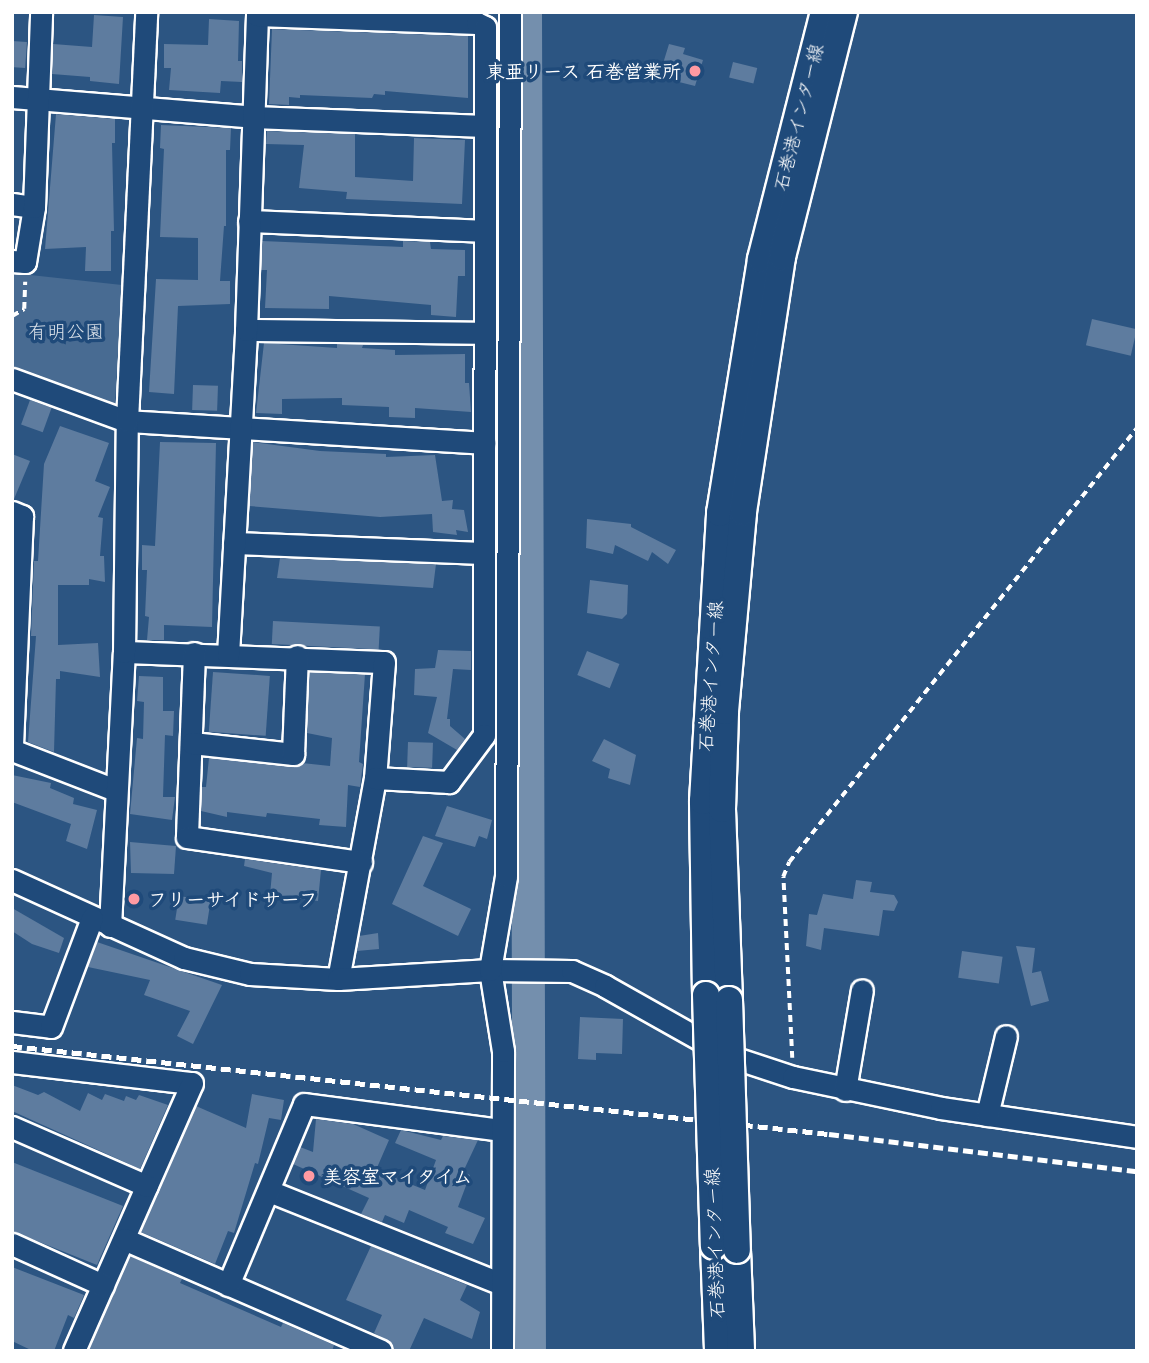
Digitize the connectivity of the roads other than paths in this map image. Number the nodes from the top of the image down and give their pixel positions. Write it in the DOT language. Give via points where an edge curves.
graph roads {
  1 [pos="41,12"];
  2 [pos="146,12"];
  3 [pos="510,12"];
  4 [pos="824,12"];
  5 [pos="844,12"];
  6 [pos="12,97"];
  7 [pos="36,100"];
  8 [pos="142,108"];
  9 [pos="253,117"];
  10 [pos="485,126"];
  11 [pos="12,204"];
  12 [pos="34,206"];
  13 [pos="249,221"];
  14 [pos="484,231"];
  15 [pos="19,262"];
  16 [pos="246,330"];
  17 [pos="485,334"];
  18 [pos="12,379"];
  19 [pos="127,421"];
  20 [pos="241,430"];
  21 [pos="484,443"];
  22 [pos="12,512"];
  23 [pos="234,543"];
  24 [pos="484,553"];
  25 [pos="124,652"];
  26 [pos="194,653"];
  27 [pos="228,656"];
  28 [pos="297,656"];
  29 [pos="12,743"];
  30 [pos="192,743"];
  31 [pos="12,750"];
  32 [pos="375,778"];
  33 [pos="115,790"];
  34 [pos="360,862"];
  35 [pos="12,880"];
  36 [pos="101,922"];
  37 [pos="498,970"];
  38 [pos="338,979"];
  39 [pos="862,990"];
  40 [pos="718,998"];
  41 [pos="12,1022"];
  42 [pos="1006,1036"];
  43 [pos="12,1062"];
  44 [pos="845,1090"];
  45 [pos="986,1115"];
  46 [pos="12,1128"];
  47 [pos="501,1130"];
  48 [pos="1137,1137"];
  49 [pos="147,1186"];
  50 [pos="269,1191"];
  51 [pos="124,1239"];
  52 [pos="12,1244"];
  53 [pos="726,1248"];
  54 [pos="103,1284"];
  55 [pos="501,1284"];
  56 [pos="228,1285"];
  57 [pos="74,1351"];
  58 [pos="381,1351"];
  59 [pos="502,1351"];
  60 [pos="718,1351"];
  61 [pos="741,1351"];
  1 -- 7 [label="street"];
  2 -- 8 [label="street"];
  3 -- 37 [label="street" via="506,876"];
  4 -- 40 [label="main road, 石巻港インター線" via="761,259 720,513 703,802"];
  5 -- 40 [label="main road, 石巻港インター線" via="782,257 743,512 725,711"];
  6 -- 7 [label="street"];
  7 -- 8 [label="street"];
  7 -- 12 [label="street"];
  8 -- 9 [label="street"];
  8 -- 19 [label="street"];
  9 -- 10 [label="street"];
  9 -- 10 [label="street" via="257,15 477,23 485,26"];
  9 -- 13 [label="street"];
  10 -- 14 [label="street"];
  11 -- 12 [label="street"];
  12 -- 15 [label="street"];
  13 -- 14 [label="street"];
  13 -- 16 [label="street"];
  14 -- 17 [label="street"];
  16 -- 17 [label="street"];
  16 -- 20 [label="street"];
  17 -- 21 [label="street"];
  18 -- 19 [label="street"];
  19 -- 20 [label="street"];
  19 -- 25 [label="street"];
  20 -- 21 [label="street"];
  20 -- 23 [label="street"];
  21 -- 24 [label="street"];
  22 -- 29 [label="street" via="22,516"];
  23 -- 24 [label="street"];
  23 -- 27 [label="street"];
  24 -- 32 [label="street" via="484,735 449,782"];
  25 -- 26 [label="street"];
  25 -- 33 [label="street"];
  26 -- 27 [label="street"];
  26 -- 30 [label="street"];
  27 -- 28 [label="street"];
  28 -- 30 [label="street" via="293,754"];
  28 -- 32 [label="street" via="384,662"];
  30 -- 34 [label="street" via="187,837"];
  31 -- 33 [label="street"];
  32 -- 34 [label="street"];
  33 -- 36 [label="street"];
  34 -- 38 [label="street"];
  35 -- 36 [label="street"];
  36 -- 38 [label="street" via="184,958 250,974"];
  36 -- 41 [label="street" via="51,1027"];
  37 -- 38 [label="street"];
  37 -- 44 [label="street" via="572,971 729,1056"];
  37 -- 47 [label="street"];
  39 -- 44 [label="street"];
  40 -- 53 [label="main road, 石巻港インター線, bridge"];
  42 -- 45 [label="street"];
  43 -- 49 [label="street" via="192,1083"];
  44 -- 45 [label="street"];
  45 -- 48 [label="street"];
  46 -- 49 [label="street"];
  47 -- 50 [label="street" via="304,1104"];
  47 -- 55 [label="street"];
  49 -- 51 [label="street"];
  50 -- 55 [label="street"];
  50 -- 56 [label="street"];
  51 -- 54 [label="street"];
  51 -- 56 [label="street"];
  52 -- 54 [label="street"];
  53 -- 60 [label="main road, 石巻港インター線"];
  53 -- 61 [label="main road, 石巻港インター線"];
  54 -- 57 [label="street"];
  55 -- 59 [label="street"];
  56 -- 58 [label="street"];
}
